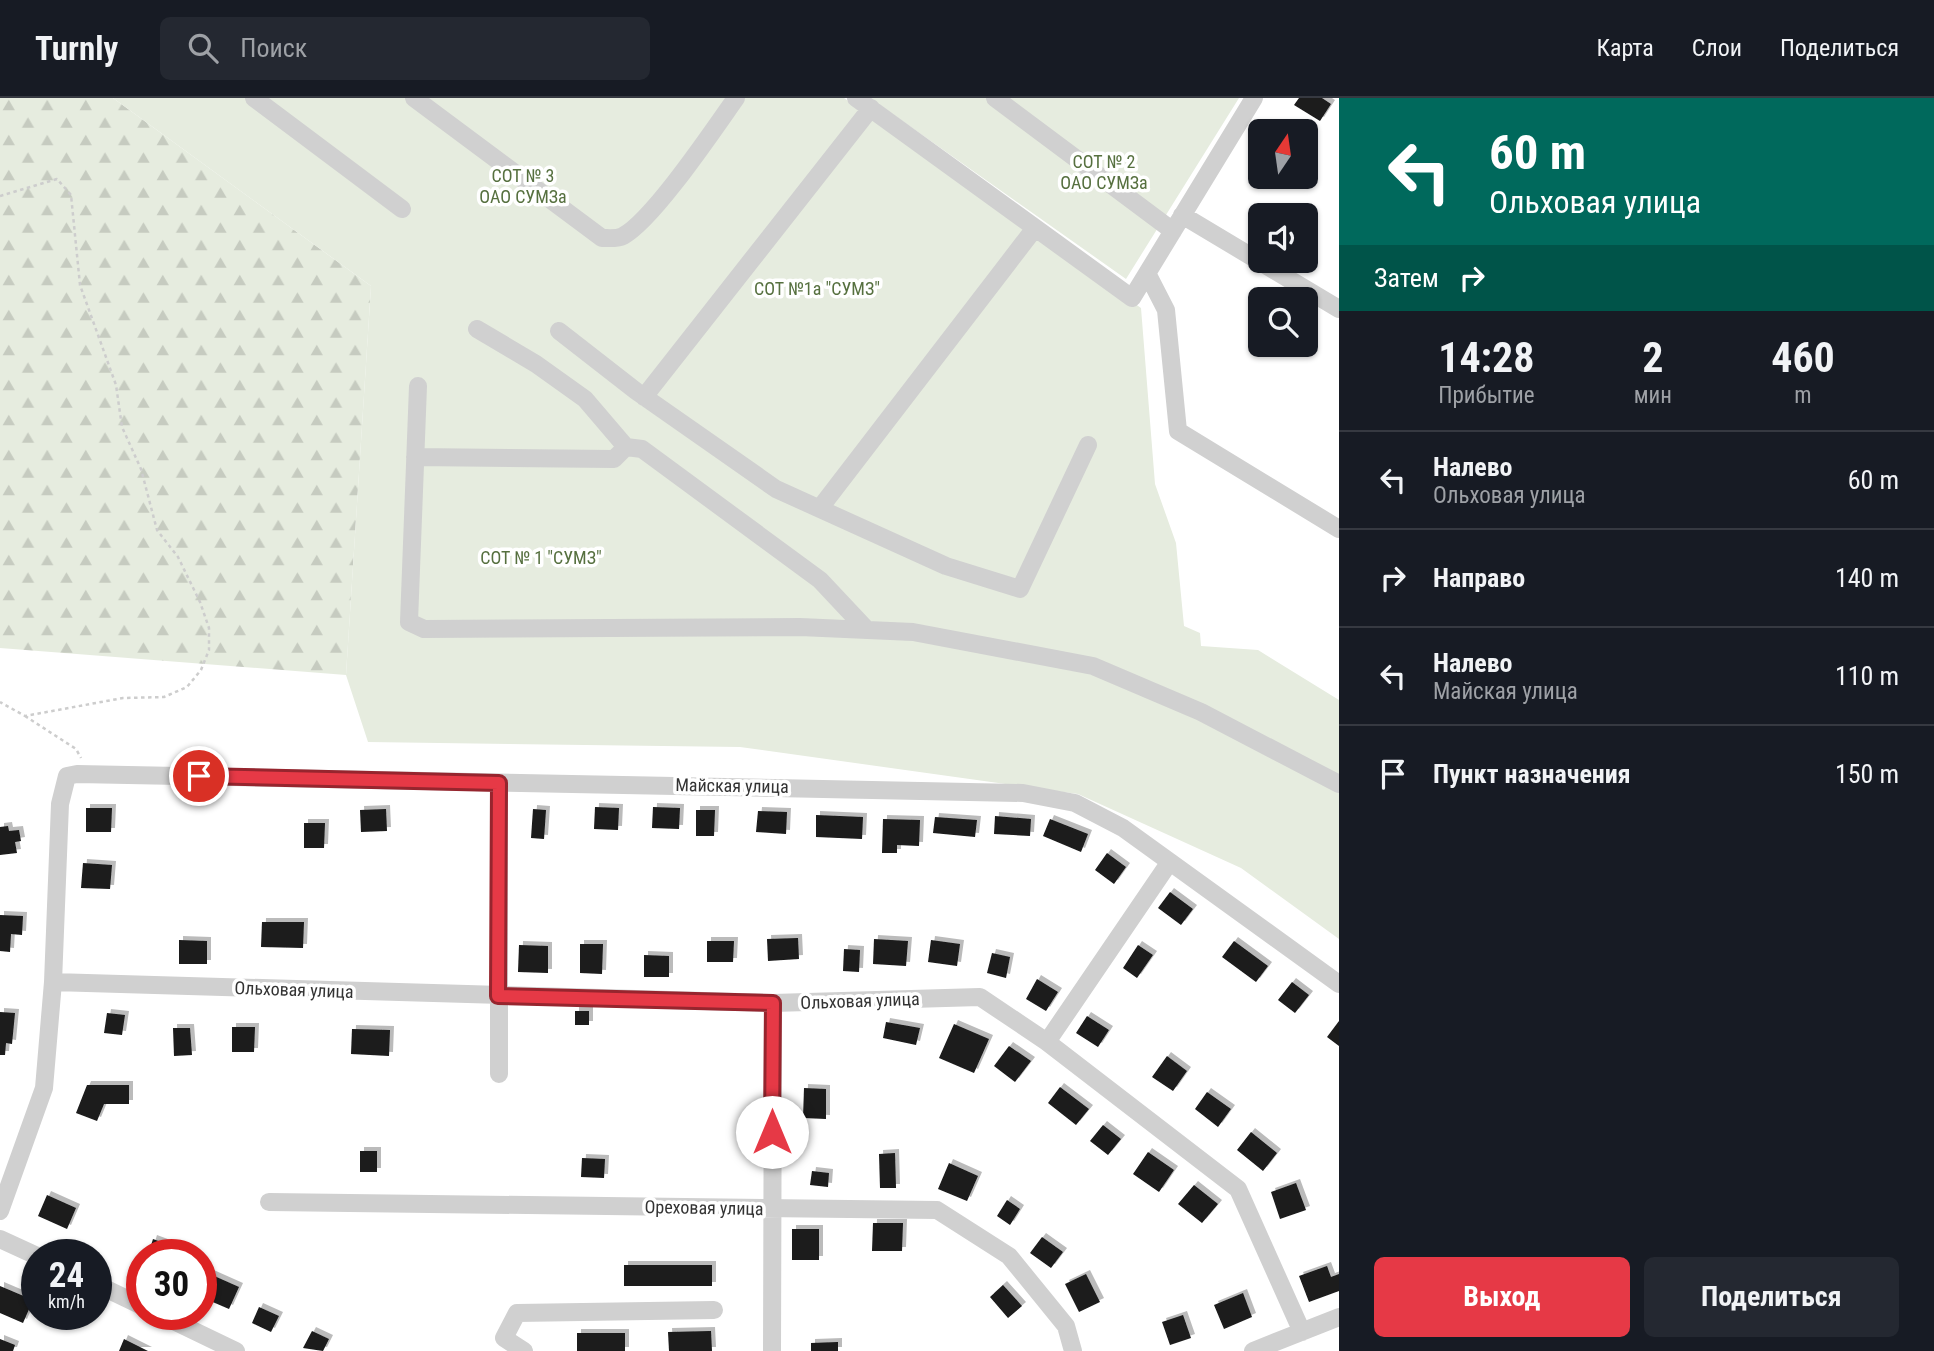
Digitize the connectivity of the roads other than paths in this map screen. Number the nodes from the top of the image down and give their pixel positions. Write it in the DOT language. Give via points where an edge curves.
graph roads {
  1 [pos="254,98"];
  2 [pos="414,98"];
  3 [pos="736,98"];
  4 [pos="995,98"];
  5 [pos="1254,98"];
  6 [pos="864,103"];
  7 [pos="402,209"];
  8 [pos="1182,215"];
  9 [pos="1035,228"];
  10 [pos="1172,231"];
  11 [pos="1147,273"];
  12 [pos="1339,309"];
  13 [pos="477,329"];
  14 [pos="559,331"];
  15 [pos="418,386"];
  16 [pos="644,397"];
  17 [pos="1088,444"];
  18 [pos="626,447"];
  19 [pos="415,457"];
  20 [pos="820,508"];
  21 [pos="1339,529"];
  22 [pos="867,630"];
  23 [pos="499,783"];
  24 [pos="1339,784"];
  25 [pos="1169,863"];
  26 [pos="53,982"];
  27 [pos="1339,984"];
  28 [pos="498,996"];
  29 [pos="773,1003"];
  30 [pos="1047,1042"];
  31 [pos="499,1074"];
  32 [pos="269,1202"];
  33 [pos="772,1209"];
  34 [pos="0,1211"];
  35 [pos="0,1239"];
  36 [pos="21,1249"];
  37 [pos="714,1310"];
  38 [pos="1339,1317"];
  39 [pos="192,1330"];
  40 [pos="1302,1332"];
  41 [pos="236,1351"];
  42 [pos="524,1351"];
  43 [pos="772,1351"];
  44 [pos="1073,1351"];
  45 [pos="1253,1351"];
  1 -- 7 [label="street"];
  2 -- 3 [label="street" via="602,239 622,237 638,225"];
  4 -- 10 [label="street"];
  5 -- 8 [label="street"];
  6 -- 9 [label="street"];
  6 -- 16 [label="street"];
  8 -- 10 [label="street"];
  8 -- 12 [label="street"];
  9 -- 11 [label="street" via="1132,298"];
  9 -- 20 [label="street"];
  10 -- 11 [label="street"];
  11 -- 21 [label="street" via="1166,310 1178,431"];
  13 -- 18 [label="street" via="585,399"];
  14 -- 16 [label="street"];
  15 -- 19 [label="street"];
  16 -- 20 [label="street" via="776,489"];
  17 -- 20 [label="street" via="1020,589 946,566"];
  18 -- 19 [label="street" via="614,459"];
  18 -- 22 [label="street" via="642,449 821,580"];
  19 -- 22 [label="street" via="409,622 424,629"];
  22 -- 24 [label="street" via="913,632 1093,666 1201,712"];
  23 -- 25 [label="street, Майская улица" via="1023,793 1075,803 1123,828"];
  23 -- 26 [label="street, Майская улица" via="67,776 60,804"];
  23 -- 28 [label="street"];
  25 -- 27 [label="street, Майская улица"];
  25 -- 30 [label="street"];
  26 -- 28 [label="street, Ольховая улица"];
  26 -- 34 [label="street" via="44,1088"];
  28 -- 29 [label="street, Ольховая улица"];
  28 -- 31 [label="street"];
  29 -- 30 [label="street, Ольховая улица" via="980,997"];
  29 -- 33 [label="street"];
  30 -- 40 [label="street, Ольховая улица" via="1238,1189"];
  32 -- 33 [label="street, Ореховая улица"];
  33 -- 43 [label="street"];
  33 -- 44 [label="street, Ореховая улица" via="937,1210 1009,1256 1066,1326"];
  35 -- 36 [label="street"];
  37 -- 42 [label="street" via="517,1313 504,1338"];
  38 -- 40 [label="street"];
  39 -- 41 [label="street"];
  40 -- 45 [label="street"];
}
